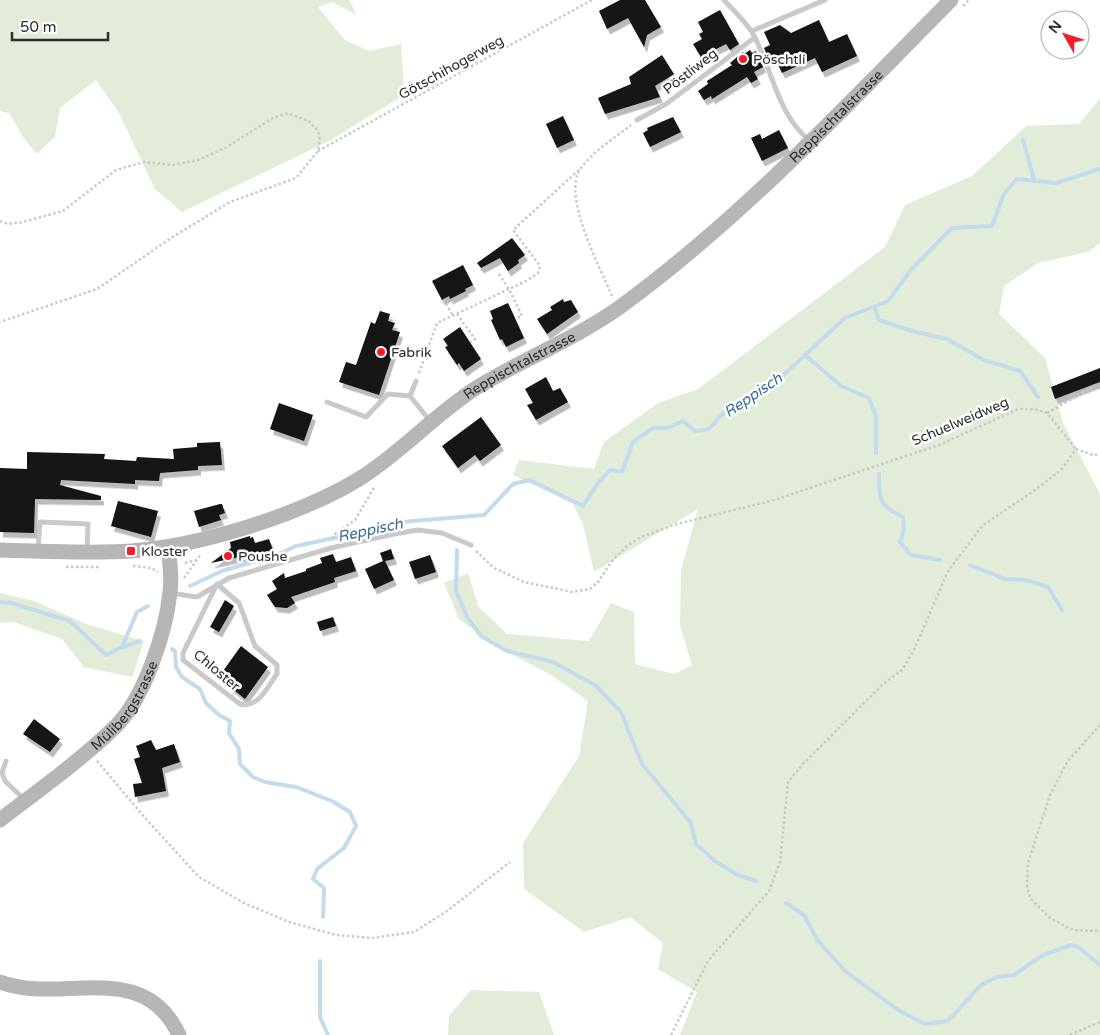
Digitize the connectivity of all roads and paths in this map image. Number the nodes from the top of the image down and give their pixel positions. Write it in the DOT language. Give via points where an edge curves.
graph roads {
  1 [pos="592,0"];
  2 [pos="724,0"];
  3 [pos="825,0"];
  4 [pos="951,0"];
  5 [pos="752,31"];
  6 [pos="754,38"];
  7 [pos="637,120"];
  8 [pos="811,142"];
  9 [pos="318,151"];
  10 [pos="581,168"];
  11 [pos="0,221"];
  12 [pos="499,274"];
  13 [pos="509,289"];
  14 [pos="444,299"];
  15 [pos="614,302"];
  16 [pos="457,314"];
  17 [pos="453,316"];
  18 [pos="516,318"];
  19 [pos="0,322"];
  20 [pos="470,342"];
  21 [pos="416,381"];
  22 [pos="1095,386"];
  23 [pos="410,396"];
  24 [pos="327,402"];
  25 [pos="1047,413"];
  26 [pos="430,422"];
  27 [pos="1076,449"];
  28 [pos="1100,454"];
  29 [pos="377,482"];
  30 [pos="334,536"];
  31 [pos="168,546"];
  32 [pos="470,546"];
  33 [pos="0,550"];
  34 [pos="38,550"];
  35 [pos="87,552"];
  36 [pos="185,563"];
  37 [pos="141,566"];
  38 [pos="185,569"];
  39 [pos="155,572"];
  40 [pos="217,584"];
  41 [pos="170,593"];
  42 [pos="1100,725"];
  43 [pos="88,750"];
  44 [pos="6,761"];
  45 [pos="25,800"];
  46 [pos="0,820"];
  47 [pos="510,862"];
  48 [pos="1100,931"];
  49 [pos="0,982"];
  50 [pos="1100,1022"];
  51 [pos="179,1035"];
  52 [pos="671,1035"];
  53 [pos="1070,1035"];
  1 -- 9 [label="path, Götschihogerweg"];
  2 -- 5 [label="lane"];
  3 -- 5 [label="lane"];
  4 -- 8 [label="main road, Reppischtalstrasse"];
  5 -- 6 [label="lane"];
  6 -- 7 [label="lane, Pöstliweg" via="666,104"];
  6 -- 8 [label="lane" via="781,100 801,134"];
  7 -- 10 [label="path"];
  8 -- 26 [label="main road, Reppischtalstrasse" via="696,245 618,308 587,329 487,381"];
  9 -- 11 [label="path" via="318,131 310,121 288,113 273,118 227,147 198,160 173,164 144,162 116,170 63,211 23,222 8,224"];
  9 -- 19 [label="path" via="296,178 230,202 97,289"];
  10 -- 13 [label="path" via="513,230 540,266 538,273"];
  10 -- 15 [label="path" via="575,183 576,204"];
  12 -- 13 [label="path"];
  13 -- 16 [label="path"];
  13 -- 18 [label="path" via="522,316"];
  14 -- 17 [label="path"];
  16 -- 17 [label="path"];
  16 -- 20 [label="path" via="475,339"];
  17 -- 21 [label="path" via="437,323"];
  21 -- 23 [label="lane"];
  22 -- 25 [label="path"];
  23 -- 24 [label="lane" via="388,394 366,417"];
  23 -- 26 [label="lane"];
  25 -- 27 [label="path"];
  25 -- 32 [label="path, Schuelweidweg" via="1018,409 939,445 774,500 677,524 641,537 627,546 590,588 572,592 524,582 494,568"];
  26 -- 31 [label="main road, Reppischtalstrasse" via="362,477 330,496 238,528"];
  27 -- 28 [label="path" via="1093,456"];
  27 -- 52 [label="path" via="1061,470 982,526 948,571 902,670 882,685 788,782 780,862 769,891 708,961"];
  29 -- 30 [label="path" via="355,520"];
  31 -- 35 [label="main road, Reppischtalstrasse"];
  31 -- 41 [label="main road, Mülibergstrasse"];
  32 -- 40 [label="lane" via="442,534 418,530 331,548"];
  33 -- 34 [label="main road, Reppischtalstrasse"];
  34 -- 35 [label="main road, Reppischtalstrasse"];
  34 -- 35 [label="lane" via="40,522 88,524"];
  36 -- 38 [label="path" via="197,560 193,568"];
  37 -- 39 [label="path" via="153,568"];
  40 -- 40 [label="lane, Chloster" via="183,653 183,660 240,704 248,706 256,702 277,674 277,665 255,646 239,603"];
  40 -- 41 [label="lane" via="197,597"];
  41 -- 43 [label="main road, Mülibergstrasse" via="144,685 116,726"];
  42 -- 48 [label="path" via="1067,762 1050,795 1028,863 1027,887 1030,898 1050,918 1073,930"];
  43 -- 45 [label="main road, Mülibergstrasse"];
  43 -- 47 [label="path" via="199,877 244,903 289,922 336,935 372,938 414,932"];
  44 -- 45 [label="lane" via="2,773 5,781"];
  45 -- 46 [label="main road, Mülibergstrasse"];
  49 -- 51 [label="main road" via="34,990 86,986 122,988 157,1006 174,1024"];
  50 -- 53 [label="path"];
}
